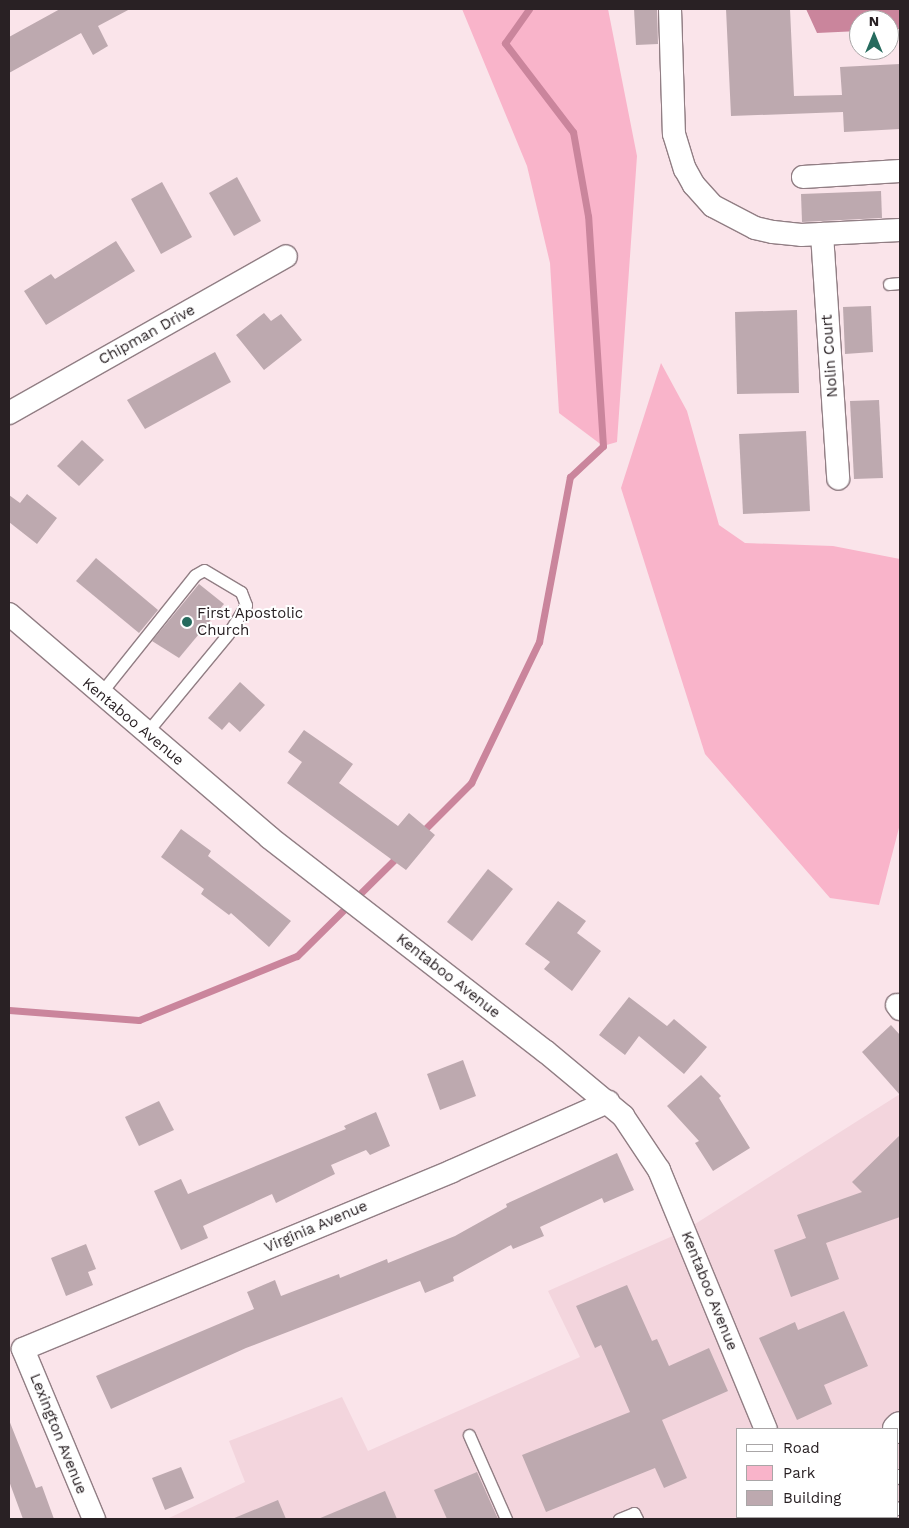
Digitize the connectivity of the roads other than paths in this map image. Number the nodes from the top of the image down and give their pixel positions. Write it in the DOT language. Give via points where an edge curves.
graph roads {
  1 [pos="670,9"];
  2 [pos="900,171"];
  3 [pos="803,177"];
  4 [pos="900,230"];
  5 [pos="822,234"];
  6 [pos="286,256"];
  7 [pos="9,413"];
  8 [pos="838,478"];
  9 [pos="9,614"];
  10 [pos="100,694"];
  11 [pos="146,733"];
  12 [pos="608,1102"];
  13 [pos="23,1349"];
  14 [pos="766,1428"];
  15 [pos="469,1435"];
  16 [pos="94,1519"];
  17 [pos="506,1519"];
  18 [pos="619,1519"];
  19 [pos="637,1519"];
  1 -- 5 [label="street" via="674,134 694,186 714,206 755,228 801,235"];
  2 -- 3 [label="street"];
  4 -- 5 [label="street"];
  5 -- 8 [label="street, Nolin Court"];
  6 -- 7 [label="street, Chipman Drive"];
  9 -- 10 [label="street, Kentaboo Avenue"];
  10 -- 11 [label="street, Kentaboo Avenue"];
  10 -- 11 [label="lane" via="195,575 204,570 241,592 246,605 228,634"];
  11 -- 12 [label="street, Kentaboo Avenue" via="270,838"];
  12 -- 13 [label="street, Virginia Avenue" via="452,1171"];
  12 -- 14 [label="street, Kentaboo Avenue" via="624,1116 659,1170"];
  13 -- 16 [label="street, Lexington Avenue"];
  15 -- 17 [label="lane"];
  18 -- 19 [label="lane" via="634,1513"];
}
